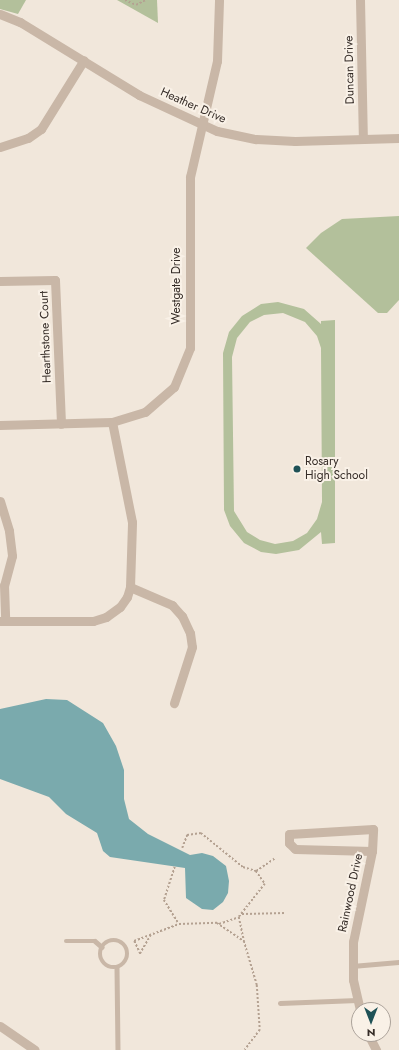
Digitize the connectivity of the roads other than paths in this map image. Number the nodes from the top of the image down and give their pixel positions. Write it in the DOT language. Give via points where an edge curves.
graph roads {
  1 [pos="219,0"];
  2 [pos="360,0"];
  3 [pos="0,14"];
  4 [pos="84,60"];
  5 [pos="200,124"];
  6 [pos="399,138"];
  7 [pos="363,139"];
  8 [pos="0,147"];
  9 [pos="0,281"];
  10 [pos="112,422"];
  11 [pos="61,424"];
  12 [pos="0,425"];
  13 [pos="0,501"];
  14 [pos="130,587"];
  15 [pos="2,621"];
  16 [pos="174,703"];
  17 [pos="372,851"];
  18 [pos="66,941"];
  19 [pos="102,947"];
  20 [pos="399,962"];
  21 [pos="352,966"];
  22 [pos="117,968"];
  23 [pos="357,1000"];
  24 [pos="280,1003"];
  25 [pos="0,1026"];
  26 [pos="35,1050"];
  27 [pos="118,1050"];
  1 -- 5 [label="street, Westgate Drive" via="217,61"];
  2 -- 7 [label="street, Duncan Drive"];
  3 -- 4 [label="street, Heather Drive" via="20,22"];
  4 -- 5 [label="street, Heather Drive" via="139,95"];
  4 -- 8 [label="street" via="41,129 28,138"];
  5 -- 7 [label="street, Heather Drive" via="235,136 256,139"];
  5 -- 10 [label="street, Westgate Drive" via="190,178 189,199 190,348 174,387 145,412"];
  6 -- 7 [label="street, Heather Drive"];
  9 -- 11 [label="street, Hearthstone Court" via="55,280"];
  10 -- 11 [label="street, Westgate Drive"];
  10 -- 14 [label="street" via="132,522"];
  11 -- 12 [label="street, Westgate Drive"];
  13 -- 15 [label="street" via="9,531 12,556 4,585"];
  14 -- 15 [label="street" via="120,607 106,617 93,621"];
  14 -- 16 [label="street" via="172,605 182,616 190,633 191,651"];
  17 -- 17 [label="street, Rainwood Drive" via="372,828 289,834 289,843 294,849"];
  17 -- 21 [label="street, Rainwood Drive" via="355,924"];
  18 -- 19 [label="lane" via="95,941"];
  19 -- 22 [label="lane" via="100,956 104,964"];
  19 -- 22 [label="lane" via="113,939 126,945 128,959"];
  20 -- 21 [label="lane"];
  21 -- 23 [label="street, Rainwood Drive"];
  22 -- 27 [label="lane"];
  23 -- 24 [label="lane"];
  25 -- 26 [label="street"];
}
